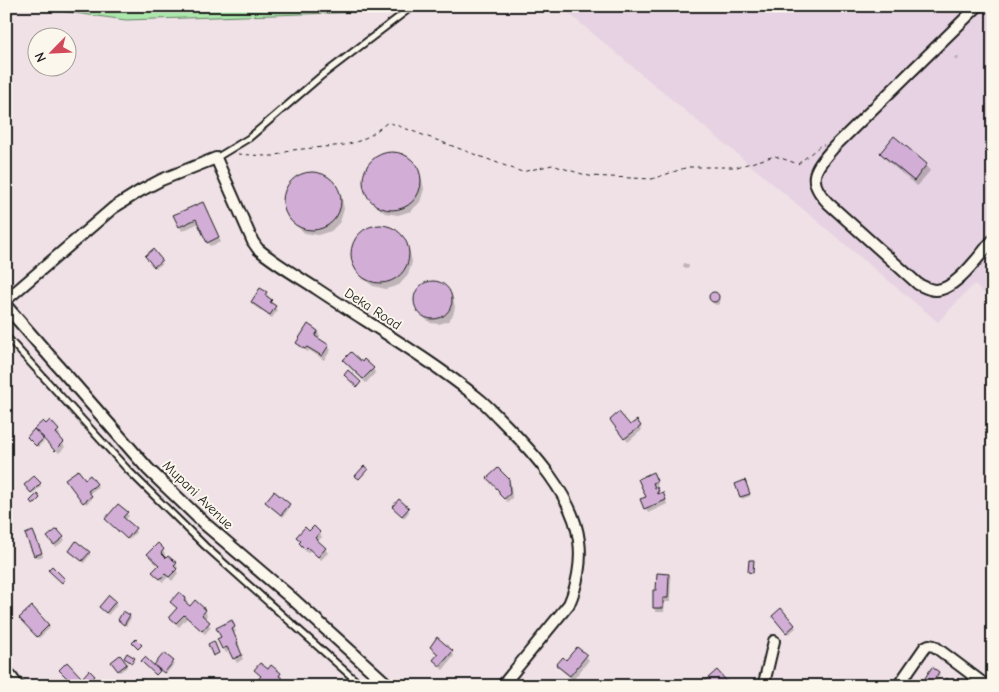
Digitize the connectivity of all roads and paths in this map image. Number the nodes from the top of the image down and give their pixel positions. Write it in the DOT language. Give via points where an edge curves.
graph roads {
  1 [pos="413,6"];
  2 [pos="978,6"];
  3 [pos="834,147"];
  4 [pos="228,152"];
  5 [pos="216,158"];
  6 [pos="993,240"];
  7 [pos="6,300"];
  8 [pos="6,306"];
  9 [pos="6,336"];
  10 [pos="774,641"];
  11 [pos="6,670"];
  12 [pos="983,685"];
  13 [pos="18,686"];
  14 [pos="362,686"];
  15 [pos="389,686"];
  16 [pos="502,686"];
  17 [pos="765,686"];
  18 [pos="898,686"];
  1 -- 4 [label="lane" via="320,77 250,138"];
  2 -- 3 [label="street"];
  3 -- 4 [label="path" via="821,145 798,164 775,156 737,167 688,167 652,180 589,176 552,165 522,172 388,122 359,141 345,145 292,150 274,156"];
  3 -- 6 [label="street" via="817,171 815,180 819,194 918,284 930,290 948,288"];
  4 -- 5 [label="lane"];
  5 -- 7 [label="street" via="161,180 113,208"];
  5 -- 16 [label="street, Deka Road" via="258,249 426,360 479,399 535,457 561,493 580,542 573,595"];
  8 -- 15 [label="street, Mupani Avenue" via="156,476 205,524"];
  9 -- 14 [label="lane" via="128,470 198,539"];
  10 -- 17 [label="street"];
  11 -- 13 [label="street"];
  12 -- 18 [label="street" via="929,645 925,646"];
}
